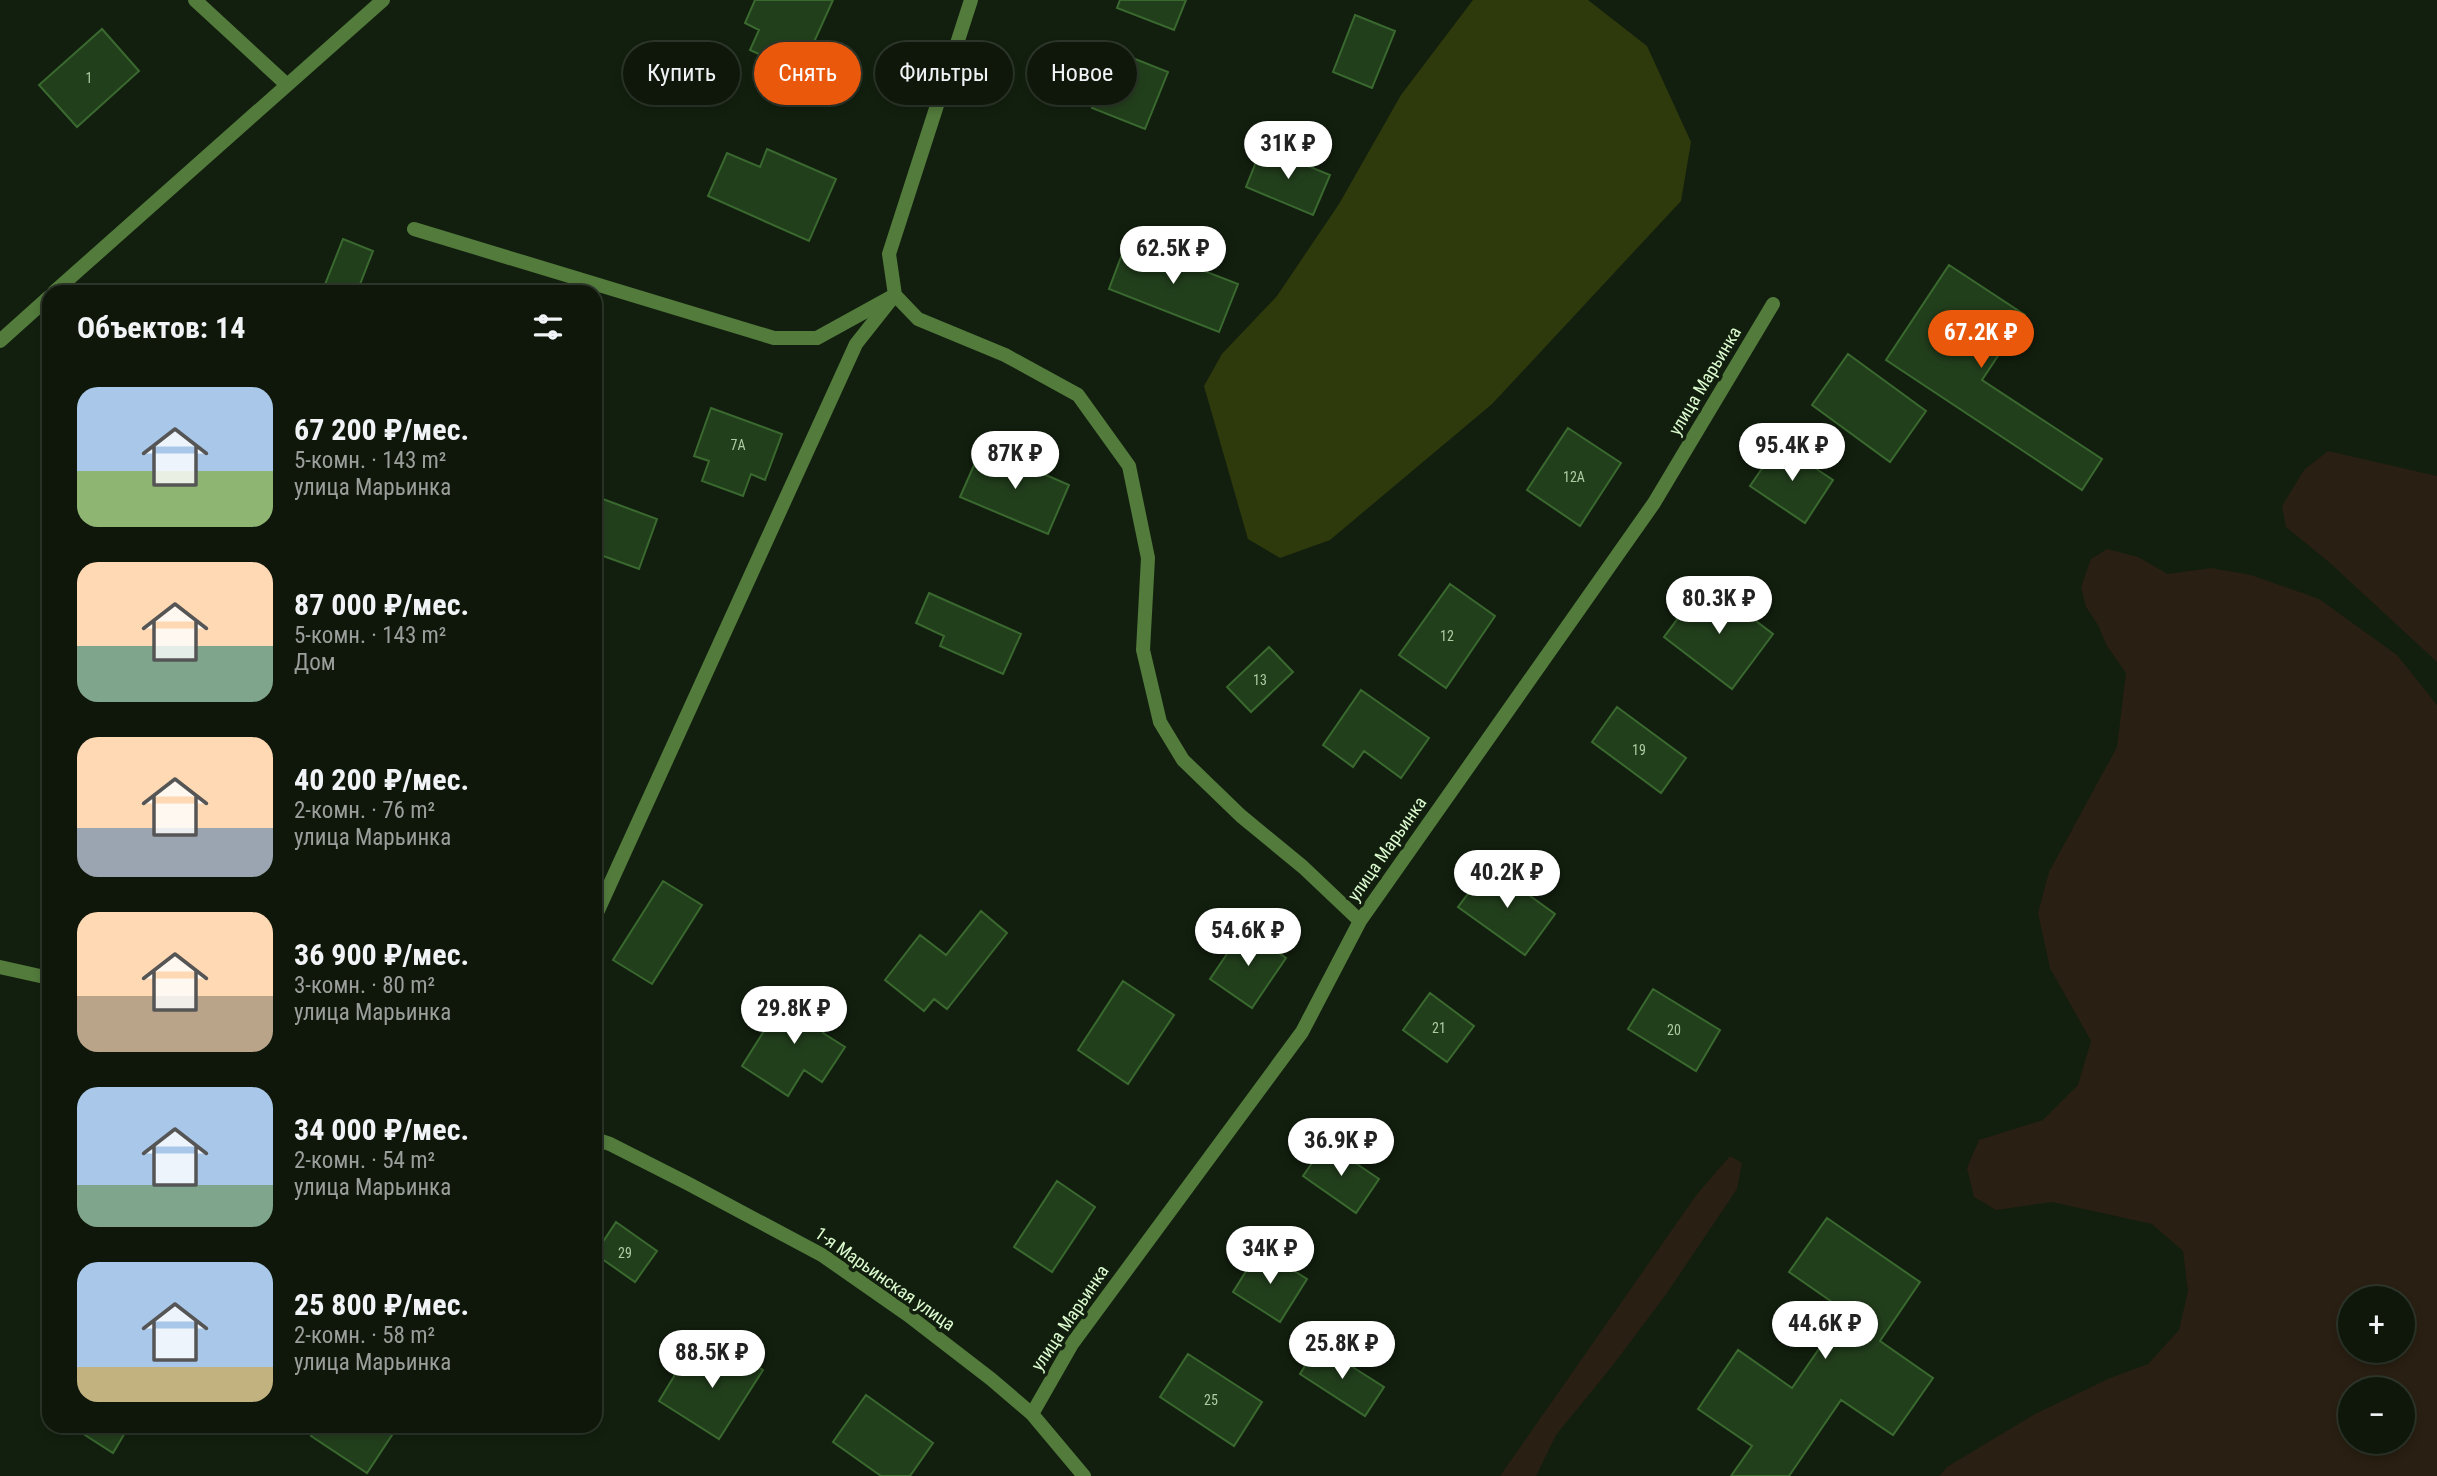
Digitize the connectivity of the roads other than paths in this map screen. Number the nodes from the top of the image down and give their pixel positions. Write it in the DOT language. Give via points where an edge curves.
graph roads {
  1 [pos="195,0"];
  2 [pos="383,0"];
  3 [pos="971,0"];
  4 [pos="286,85"];
  5 [pos="414,229"];
  6 [pos="62,285"];
  7 [pos="599,285"];
  8 [pos="602,286"];
  9 [pos="895,295"];
  10 [pos="42,303"];
  11 [pos="1773,304"];
  12 [pos="0,341"];
  13 [pos="602,902"];
  14 [pos="1360,921"];
  15 [pos="0,967"];
  16 [pos="42,976"];
  17 [pos="602,1142"];
  18 [pos="1032,1414"];
  19 [pos="1084,1476"];
  1 -- 4 [label="street"];
  2 -- 4 [label="street"];
  3 -- 9 [label="street" via="889,254"];
  4 -- 6 [label="street"];
  5 -- 7 [label="street"];
  8 -- 9 [label="street" via="774,338 817,338"];
  9 -- 13 [label="street" via="856,344"];
  9 -- 14 [label="street" via="918,319 1005,355 1078,396 1129,466 1148,558 1143,650 1160,722 1183,760"];
  10 -- 12 [label="street"];
  11 -- 14 [label="street, улица Марьинка" via="1654,503"];
  14 -- 18 [label="street, улица Марьинка" via="1302,1032 1072,1344"];
  15 -- 16 [label="street"];
  17 -- 18 [label="street, 1-я Марьинская улица" via="822,1255 908,1315"];
  18 -- 19 [label="street, 1-я Марьинская улица"];
}
